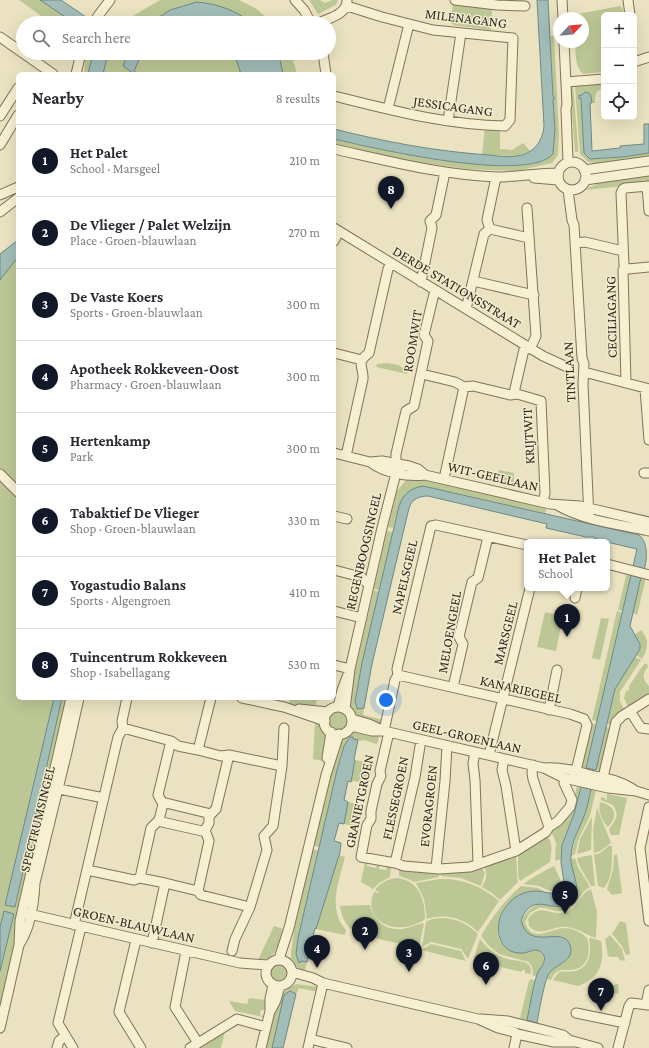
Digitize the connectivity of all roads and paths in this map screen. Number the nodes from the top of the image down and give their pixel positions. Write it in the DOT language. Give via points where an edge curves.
graph roads {
  1 [pos="295,0"];
  2 [pos="455,0"];
  3 [pos="562,0"];
  4 [pos="628,0"];
  5 [pos="108,1"];
  6 [pos="484,2"];
  7 [pos="347,3"];
  8 [pos="525,6"];
  9 [pos="563,12"];
  10 [pos="630,12"];
  11 [pos="98,16"];
  12 [pos="307,16"];
  13 [pos="334,16"];
  14 [pos="409,24"];
  15 [pos="461,33"];
  16 [pos="0,37"];
  17 [pos="513,38"];
  18 [pos="16,48"];
  19 [pos="564,48"];
  20 [pos="649,57"];
  21 [pos="637,59"];
  22 [pos="33,60"];
  23 [pos="79,60"];
  24 [pos="324,60"];
  25 [pos="41,66"];
  26 [pos="36,72"];
  27 [pos="50,72"];
  28 [pos="76,72"];
  29 [pos="326,72"];
  30 [pos="601,79"];
  31 [pos="566,82"];
  32 [pos="16,91"];
  33 [pos="336,97"];
  34 [pos="388,110"];
  35 [pos="0,116"];
  36 [pos="16,118"];
  37 [pos="448,121"];
  38 [pos="0,145"];
  39 [pos="336,149"];
  40 [pos="649,161"];
  41 [pos="571,162"];
  42 [pos="584,170"];
  43 [pos="649,171"];
  44 [pos="445,172"];
  45 [pos="496,177"];
  46 [pos="558,177"];
  47 [pos="585,180"];
  48 [pos="648,186"];
  49 [pos="16,188"];
  50 [pos="572,189"];
  51 [pos="0,197"];
  52 [pos="16,200"];
  53 [pos="8,206"];
  54 [pos="527,208"];
  55 [pos="649,211"];
  56 [pos="0,212"];
  57 [pos="490,229"];
  58 [pos="336,230"];
  59 [pos="529,238"];
  60 [pos="575,243"];
  61 [pos="624,251"];
  62 [pos="391,264"];
  63 [pos="625,267"];
  64 [pos="649,268"];
  65 [pos="473,281"];
  66 [pos="421,282"];
  67 [pos="436,292"];
  68 [pos="534,295"];
  69 [pos="466,309"];
  70 [pos="528,347"];
  71 [pos="336,354"];
  72 [pos="362,360"];
  73 [pos="567,367"];
  74 [pos="584,372"];
  75 [pos="422,374"];
  76 [pos="626,383"];
  77 [pos="464,387"];
  78 [pos="647,389"];
  79 [pos="512,394"];
  80 [pos="649,440"];
  81 [pos="336,454"];
  82 [pos="346,456"];
  83 [pos="370,462"];
  84 [pos="396,463"];
  85 [pos="396,473"];
  86 [pos="0,474"];
  87 [pos="425,475"];
  88 [pos="444,479"];
  89 [pos="16,490"];
  90 [pos="543,502"];
  91 [pos="556,505"];
  92 [pos="589,508"];
  93 [pos="336,517"];
  94 [pos="589,518"];
  95 [pos="347,520"];
  96 [pos="649,522"];
  97 [pos="649,532"];
  98 [pos="488,537"];
  99 [pos="524,544"];
  100 [pos="610,565"];
  101 [pos="336,571"];
  102 [pos="647,574"];
  103 [pos="369,585"];
  104 [pos="529,591"];
  105 [pos="576,591"];
  106 [pos="575,598"];
  107 [pos="336,612"];
  108 [pos="362,618"];
  109 [pos="336,666"];
  110 [pos="350,669"];
  111 [pos="557,670"];
  112 [pos="398,675"];
  113 [pos="452,687"];
  114 [pos="502,699"];
  115 [pos="649,699"];
  116 [pos="71,700"];
  117 [pos="78,700"];
  118 [pos="127,700"];
  119 [pos="210,700"];
  120 [pos="251,700"];
  121 [pos="286,700"];
  122 [pos="286,708"];
  123 [pos="342,708"];
  124 [pos="549,710"];
  125 [pos="630,711"];
  126 [pos="328,712"];
  127 [pos="325,721"];
  128 [pos="351,723"];
  129 [pos="123,728"];
  130 [pos="284,728"];
  131 [pos="649,729"];
  132 [pos="386,731"];
  133 [pos="335,733"];
  134 [pos="422,740"];
  135 [pos="171,741"];
  136 [pos="447,746"];
  137 [pos="198,750"];
  138 [pos="475,752"];
  139 [pos="229,755"];
  140 [pos="489,755"];
  141 [pos="504,758"];
  142 [pos="282,766"];
  143 [pos="533,766"];
  144 [pos="575,775"];
  145 [pos="602,782"];
  146 [pos="564,783"];
  147 [pos="54,788"];
  148 [pos="649,794"];
  149 [pos="104,798"];
  150 [pos="163,804"];
  151 [pos="649,807"];
  152 [pos="209,816"];
  153 [pos="159,820"];
  154 [pos="549,827"];
  155 [pos="206,830"];
  156 [pos="516,850"];
  157 [pos="644,853"];
  158 [pos="395,863"];
  159 [pos="478,863"];
  160 [pos="436,868"];
  161 [pos="87,870"];
  162 [pos="140,878"];
  163 [pos="166,883"];
  164 [pos="198,890"];
  165 [pos="250,907"];
  166 [pos="648,908"];
  167 [pos="26,913"];
  168 [pos="649,921"];
  169 [pos="77,926"];
  170 [pos="136,940"];
  171 [pos="152,943"];
  172 [pos="186,951"];
  173 [pos="232,951"];
  174 [pos="282,960"];
  175 [pos="267,969"];
  176 [pos="291,976"];
  177 [pos="323,983"];
  178 [pos="277,985"];
  179 [pos="649,990"];
  180 [pos="647,1005"];
  181 [pos="576,1012"];
  182 [pos="478,1019"];
  183 [pos="624,1023"];
  184 [pos="266,1027"];
  185 [pos="0,1028"];
  186 [pos="517,1034"];
  187 [pos="65,1036"];
  188 [pos="542,1039"];
  189 [pos="309,1044"];
  190 [pos="194,1046"];
  191 [pos="57,1048"];
  192 [pos="73,1048"];
  193 [pos="141,1048"];
  194 [pos="261,1048"];
  195 [pos="347,1048"];
  196 [pos="514,1048"];
  197 [pos="598,1048"];
  198 [pos="618,1048"];
  1 -- 12 [label="street"];
  2 -- 6 [label="street"];
  3 -- 9 [label="street"];
  4 -- 10 [label="street"];
  5 -- 11 [label="street"];
  6 -- 8 [label="street"];
  7 -- 13 [label="street" via="344,11"];
  7 -- 14 [label="street, MILENAGANG"];
  14 -- 15 [label="street, MILENAGANG"];
  14 -- 34 [label="street"];
  15 -- 17 [label="street, MILENAGANG"];
  15 -- 37 [label="street"];
  16 -- 18 [label="street"];
  17 -- 37 [label="street, JESSICAGANG" via="510,120 504,126 478,126"];
  19 -- 31 [label="street"];
  20 -- 21 [label="street"];
  22 -- 25 [label="street"];
  23 -- 28 [label="street"];
  24 -- 29 [label="street"];
  25 -- 26 [label="street"];
  25 -- 27 [label="street"];
  30 -- 31 [label="street"];
  31 -- 41 [label="street"];
  32 -- 35 [label="street"];
  33 -- 34 [label="street, JESSICAGANG"];
  34 -- 37 [label="street, JESSICAGANG"];
  36 -- 38 [label="street"];
  39 -- 44 [label="street"];
  40 -- 42 [label="street"];
  41 -- 42 [label="street" via="580,165"];
  41 -- 46 [label="street" via="561,167"];
  42 -- 47 [label="street"];
  43 -- 47 [label="street"];
  44 -- 45 [label="street"];
  44 -- 66 [label="street" via="436,215 430,221 432,228"];
  45 -- 46 [label="street"];
  45 -- 57 [label="street" via="487,220"];
  46 -- 50 [label="street" via="562,186"];
  47 -- 50 [label="street" via="581,187"];
  48 -- 55 [label="street"];
  48 -- 61 [label="street, CECILIAGANG" via="625,188 622,191"];
  49 -- 51 [label="street"];
  50 -- 60 [label="street, TINTLAAN" via="576,221"];
  51 -- 53 [label="street"];
  52 -- 53 [label="street"];
  53 -- 56 [label="street"];
  54 -- 59 [label="street, KRIJTWIT"];
  57 -- 59 [label="street"];
  57 -- 65 [label="street" via="484,234"];
  58 -- 62 [label="street, DERDE STATIONSSTRAAT"];
  59 -- 68 [label="street, KRIJTWIT"];
  60 -- 61 [label="street" via="585,242"];
  60 -- 74 [label="street, TINTLAAN"];
  61 -- 63 [label="street, CECILIAGANG"];
  62 -- 66 [label="street, DERDE STATIONSSTRAAT"];
  62 -- 72 [label="street" via="369,353"];
  63 -- 64 [label="street"];
  63 -- 76 [label="street, CECILIAGANG" via="623,270"];
  65 -- 68 [label="street"];
  65 -- 69 [label="street"];
  66 -- 67 [label="street, DERDE STATIONSSTRAAT"];
  67 -- 69 [label="street, DERDE STATIONSSTRAAT"];
  67 -- 75 [label="street, ROOMWIT" via="424,335 428,341"];
  68 -- 70 [label="street, KRIJTWIT" via="536,336"];
  69 -- 70 [label="street, DERDE STATIONSSTRAAT"];
  70 -- 73 [label="street, DERDE STATIONSSTRAAT"];
  70 -- 79 [label="street, KRIJTWIT"];
  71 -- 72 [label="street"];
  72 -- 82 [label="street" via="363,375"];
  74 -- 76 [label="street"];
  74 -- 92 [label="street, TINTLAAN"];
  75 -- 77 [label="street"];
  75 -- 84 [label="street, ROOMWIT" via="414,406 406,411"];
  76 -- 78 [label="street"];
  77 -- 79 [label="street" via="473,386"];
  77 -- 88 [label="street"];
  78 -- 80 [label="street"];
  79 -- 90 [label="street, KRIJTWIT" via="541,401 545,493"];
  81 -- 82 [label="street, WIT-GEELLAAN"];
  82 -- 83 [label="street, WIT-GEELLAAN"];
  83 -- 84 [label="street, WIT-GEELLAAN" via="382,460"];
  83 -- 85 [label="street, WIT-GEELLAAN" via="381,469"];
  84 -- 85 [label="street, REGENBOOGSINGEL"];
  84 -- 87 [label="street, WIT-GEELLAAN" via="418,469"];
  85 -- 87 [label="street, WIT-GEELLAAN"];
  85 -- 103 [label="street, REGENBOOGSINGEL"];
  86 -- 89 [label="street"];
  87 -- 88 [label="street, WIT-GEELLAAN"];
  88 -- 90 [label="street, WIT-GEELLAAN"];
  90 -- 91 [label="street, WIT-GEELLAAN"];
  91 -- 92 [label="street, WIT-GEELLAAN" via="573,504"];
  91 -- 94 [label="street, WIT-GEELLAAN" via="568,512"];
  92 -- 94 [label="street, TINTLAAN"];
  92 -- 96 [label="street, WIT-GEELLAAN"];
  93 -- 95 [label="street"];
  94 -- 97 [label="street, WIT-GEELLAAN"];
  98 -- 99 [label="street, NAPELSGEEL"];
  98 -- 112 [label="street, NAPELSGEEL" via="436,524 431,526 397,669"];
  98 -- 113 [label="street, MELOENGEEL" via="478,578 472,582 459,637 463,644"];
  100 -- 102 [label="street"];
  101 -- 103 [label="street" via="361,577"];
  103 -- 108 [label="street, REGENBOOGSINGEL"];
  104 -- 114 [label="street, MARSGEEL"];
  105 -- 106 [label="street"];
  107 -- 108 [label="street"];
  108 -- 110 [label="street, REGENBOOGSINGEL"];
  109 -- 110 [label="street"];
  110 -- 123 [label="street, REGENBOOGSINGEL"];
  111 -- 124 [label="street"];
  112 -- 113 [label="street, KANARIEGEEL"];
  112 -- 132 [label="street, NAPELSGEEL"];
  113 -- 114 [label="street, KANARIEGEEL"];
  114 -- 124 [label="street, KANARIEGEEL"];
  114 -- 140 [label="street, MARSGEEL"];
  115 -- 125 [label="street"];
  116 -- 147 [label="street, SPECTRUMSINGEL"];
  117 -- 147 [label="street, SPECTRUMSINGEL"];
  118 -- 129 [label="street"];
  119 -- 137 [label="street"];
  120 -- 122 [label="street"];
  121 -- 122 [label="street"];
  122 -- 126 [label="street"];
  122 -- 127 [label="street"];
  123 -- 126 [label="street" via="334,708"];
  123 -- 128 [label="street" via="350,713"];
  124 -- 144 [label="street, KANARIEGEEL" via="584,719 586,722"];
  125 -- 131 [label="street" via="641,728"];
  125 -- 145 [label="street" via="616,722"];
  126 -- 127 [label="street"];
  127 -- 133 [label="street" via="327,728"];
  128 -- 132 [label="street, GEEL-GROENLAAN" via="372,731"];
  128 -- 133 [label="street" via="345,733"];
  129 -- 135 [label="street"];
  129 -- 149 [label="street" via="118,737"];
  130 -- 142 [label="street"];
  132 -- 134 [label="street, GEEL-GROENLAAN"];
  132 -- 158 [label="street, GRANIETGROEN" via="381,776 361,857"];
  133 -- 174 [label="street" via="289,928 289,941"];
  134 -- 136 [label="street, GEEL-GROENLAAN"];
  134 -- 158 [label="street, FLESSEGROEN"];
  135 -- 137 [label="street" via="178,746"];
  135 -- 150 [label="street" via="158,795"];
  136 -- 138 [label="street, GEEL-GROENLAAN"];
  136 -- 160 [label="street, EVORAGROEN"];
  137 -- 139 [label="street" via="221,756"];
  138 -- 140 [label="street, GEEL-GROENLAAN"];
  138 -- 159 [label="street" via="472,762"];
  139 -- 142 [label="street"];
  139 -- 152 [label="street" via="216,809"];
  140 -- 141 [label="street, GEEL-GROENLAAN"];
  141 -- 143 [label="street, GEEL-GROENLAAN"];
  141 -- 156 [label="street" via="502,770"];
  142 -- 165 [label="street" via="273,826 264,836 267,850"];
  143 -- 144 [label="street, GEEL-GROENLAAN" via="544,768 564,778"];
  143 -- 154 [label="street" via="533,779"];
  144 -- 145 [label="street, GEEL-GROENLAAN"];
  145 -- 148 [label="street, GEEL-GROENLAAN" via="620,790"];
  146 -- 154 [label="street, GRANIETGROEN" via="572,800 570,807"];
  147 -- 149 [label="street"];
  147 -- 167 [label="street, SPECTRUMSINGEL"];
  149 -- 161 [label="street"];
  150 -- 152 [label="street" via="207,813"];
  150 -- 153 [label="street"];
  151 -- 157 [label="street" via="640,848"];
  152 -- 155 [label="street"];
  153 -- 155 [label="street"];
  153 -- 162 [label="street" via="151,828"];
  154 -- 156 [label="street, GRANIETGROEN" via="546,832"];
  155 -- 164 [label="street" via="209,841"];
  156 -- 159 [label="street, GRANIETGROEN"];
  157 -- 166 [label="street"];
  158 -- 160 [label="street, GRANIETGROEN"];
  159 -- 160 [label="street, GRANIETGROEN" via="470,867"];
  161 -- 162 [label="street" via="134,880"];
  161 -- 169 [label="street"];
  162 -- 163 [label="street"];
  163 -- 164 [label="street"];
  163 -- 171 [label="street"];
  164 -- 165 [label="street" via="202,895"];
  165 -- 173 [label="street"];
  166 -- 168 [label="street"];
  167 -- 169 [label="street, GROEN-BLAUWLAAN"];
  167 -- 185 [label="street, SPECTRUMSINGEL"];
  169 -- 170 [label="street, GROEN-BLAUWLAAN"];
  169 -- 187 [label="street" via="58,1023"];
  170 -- 171 [label="street, GROEN-BLAUWLAAN"];
  170 -- 193 [label="street" via="119,1012"];
  171 -- 172 [label="street, GROEN-BLAUWLAAN"];
  172 -- 175 [label="street, GROEN-BLAUWLAAN"];
  172 -- 190 [label="street" via="175,1007"];
  174 -- 175 [label="street" via="272,961"];
  174 -- 176 [label="street" via="290,965"];
  175 -- 178 [label="street" via="266,978"];
  176 -- 177 [label="street" via="314,978"];
  176 -- 178 [label="street" via="286,984"];
  177 -- 182 [label="street"];
  177 -- 189 [label="street"];
  178 -- 184 [label="street" via="276,1000"];
  179 -- 180 [label="street"];
  180 -- 183 [label="street" via="631,1004"];
  181 -- 183 [label="street"];
  182 -- 186 [label="street"];
  182 -- 188 [label="street" via="508,1021"];
  183 -- 198 [label="street"];
  184 -- 190 [label="street" via="237,1019"];
  184 -- 194 [label="street"];
  186 -- 188 [label="street"];
  186 -- 196 [label="street"];
  187 -- 191 [label="street" via="59,1041"];
  187 -- 192 [label="street"];
  188 -- 197 [label="street" via="576,1042"];
  189 -- 195 [label="street"];
}
